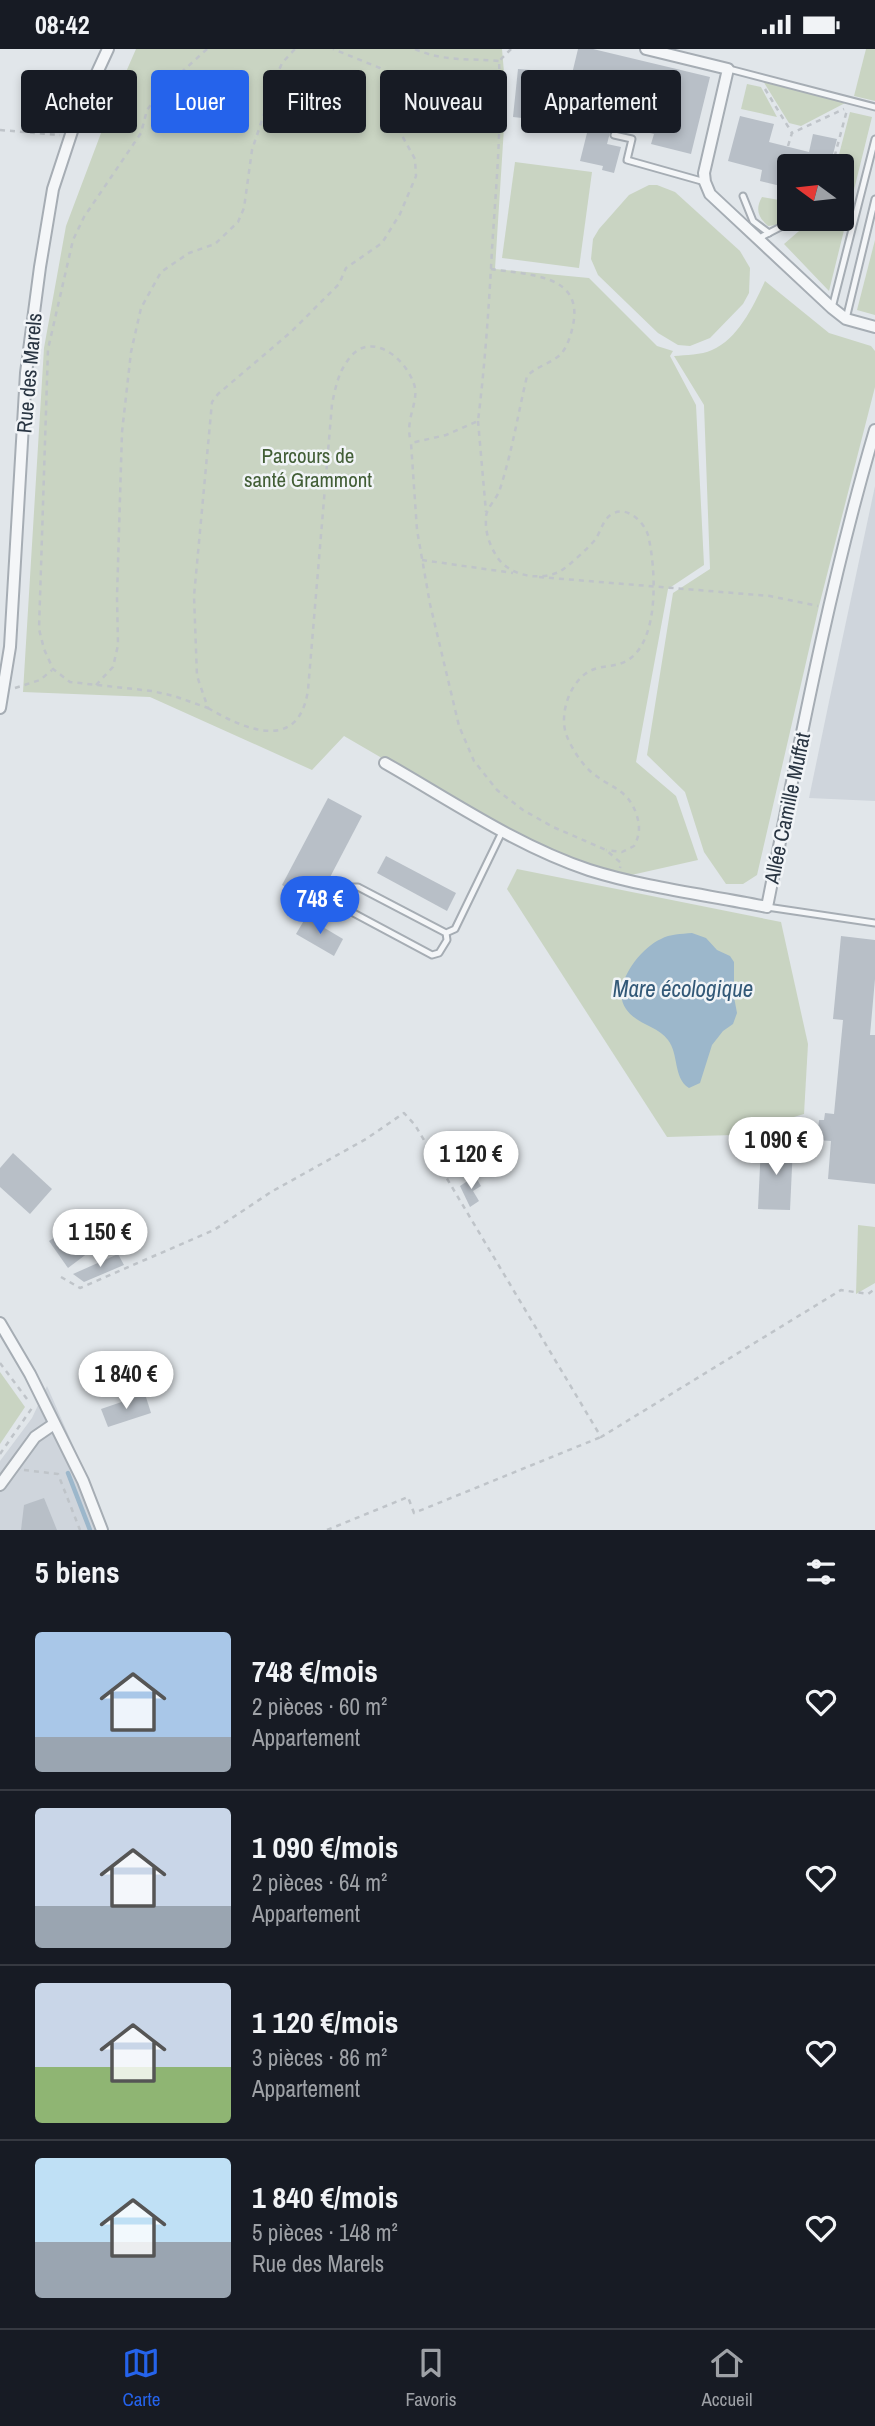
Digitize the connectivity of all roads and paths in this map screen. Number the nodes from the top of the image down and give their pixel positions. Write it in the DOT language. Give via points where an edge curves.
graph roads {
  1 [pos="108,49"];
  2 [pos="207,49"];
  3 [pos="295,49"];
  4 [pos="332,49"];
  5 [pos="415,49"];
  6 [pos="511,49"];
  7 [pos="646,49"];
  8 [pos="499,61"];
  9 [pos="728,69"];
  10 [pos="757,76"];
  11 [pos="875,107"];
  12 [pos="0,130"];
  13 [pos="57,134"];
  14 [pos="793,134"];
  15 [pos="614,135"];
  16 [pos="875,139"];
  17 [pos="788,146"];
  18 [pos="835,154"];
  19 [pos="705,182"];
  20 [pos="743,196"];
  21 [pos="875,199"];
  22 [pos="777,229"];
  23 [pos="769,233"];
  24 [pos="760,241"];
  25 [pos="491,269"];
  26 [pos="832,308"];
  27 [pos="846,319"];
  28 [pos="875,327"];
  29 [pos="478,421"];
  30 [pos="875,430"];
  31 [pos="411,443"];
  32 [pos="486,513"];
  33 [pos="422,560"];
  34 [pos="517,573"];
  35 [pos="536,576"];
  36 [pos="653,587"];
  37 [pos="831,609"];
  38 [pos="52,669"];
  39 [pos="96,685"];
  40 [pos="1,704"];
  41 [pos="208,708"];
  42 [pos="385,763"];
  43 [pos="503,830"];
  44 [pos="606,850"];
  45 [pos="618,878"];
  46 [pos="767,907"];
  47 [pos="875,923"];
  48 [pos="446,933"];
  49 [pos="61,1277"];
  50 [pos="875,1289"];
  51 [pos="0,1323"];
  52 [pos="0,1363"];
  53 [pos="54,1424"];
  54 [pos="601,1437"];
  55 [pos="0,1454"];
  56 [pos="11,1469"];
  57 [pos="0,1485"];
  58 [pos="80,1530"];
  59 [pos="102,1530"];
  60 [pos="327,1530"];
  1 -- 40 [label="street, Rue des Marels" via="77,116 53,189 40,267 26,373 10,647"];
  2 -- 38 [label="path" via="147,110 141,133 84,217 65,269 48,349 39,629"];
  3 -- 39 [label="path" via="282,63 252,150 238,222 215,244 189,253 161,272 141,308 122,432 118,645 113,667"];
  4 -- 41 [label="path" via="387,74 396,104 395,123 415,159 416,176 382,243 346,268 339,284 291,333 212,402 194,596 197,675"];
  5 -- 8 [label="path" via="458,61"];
  6 -- 8 [label="path"];
  7 -- 9 [label="street"];
  8 -- 25 [label="path"];
  9 -- 10 [label="lane"];
  9 -- 19 [label="street"];
  10 -- 11 [label="lane"];
  10 -- 14 [label="path"];
  12 -- 13 [label="path"];
  14 -- 17 [label="path"];
  14 -- 18 [label="path" via="848,107"];
  15 -- 19 [label="lane" via="632,139 627,160"];
  16 -- 26 [label="lane"];
  19 -- 24 [label="street" via="710,194"];
  20 -- 23 [label="lane" via="753,221"];
  21 -- 27 [label="lane"];
  22 -- 23 [label="lane"];
  23 -- 24 [label="lane"];
  24 -- 26 [label="street"];
  25 -- 29 [label="path"];
  25 -- 32 [label="path" via="557,282 564,286 575,316 558,357 527,376 514,443 499,492"];
  26 -- 27 [label="street"];
  27 -- 28 [label="street"];
  29 -- 31 [label="path"];
  29 -- 32 [label="path"];
  30 -- 37 [label="street, Allée Camille Muffat"];
  31 -- 33 [label="path"];
  31 -- 41 [label="path" via="407,429 414,384 388,350 368,346 343,368 332,404 303,712 288,728 274,731 239,724"];
  32 -- 34 [label="path" via="487,538 499,560"];
  33 -- 34 [label="path"];
  33 -- 44 [label="path" via="459,726 474,761 497,789 523,810"];
  34 -- 35 [label="path"];
  35 -- 36 [label="path"];
  35 -- 36 [label="path" via="560,571 596,538 611,514 620,511 637,518 647,533"];
  36 -- 37 [label="path" via="770,596"];
  36 -- 44 [label="path" via="648,636 638,651 628,661 593,670 579,679 568,703 566,733 574,751 590,771 633,803 640,827 634,846 622,852"];
  37 -- 46 [label="street, Allée Camille Muffat"];
  38 -- 39 [label="path" via="70,683"];
  38 -- 40 [label="path" via="40,681 14,689"];
  39 -- 41 [label="path" via="152,691"];
  42 -- 43 [label="street, Allée Camille Muffat"];
  43 -- 45 [label="street, Allée Camille Muffat" via="587,869"];
  43 -- 48 [label="lane" via="455,929"];
  44 -- 45 [label="path" via="621,863"];
  45 -- 46 [label="street, Allée Camille Muffat"];
  46 -- 47 [label="lane"];
  48 -- 48 [label="lane" via="358,887 344,900 346,909 432,954 439,953"];
  49 -- 54 [label="path" via="80,1288 214,1230 404,1113"];
  50 -- 54 [label="path" via="868,1294 841,1290"];
  51 -- 53 [label="street"];
  52 -- 55 [label="path" via="34,1406"];
  53 -- 56 [label="street" via="35,1437"];
  53 -- 59 [label="street"];
  54 -- 60 [label="path" via="414,1513 408,1497"];
  56 -- 57 [label="street"];
  56 -- 58 [label="path" via="58,1474"];
}
